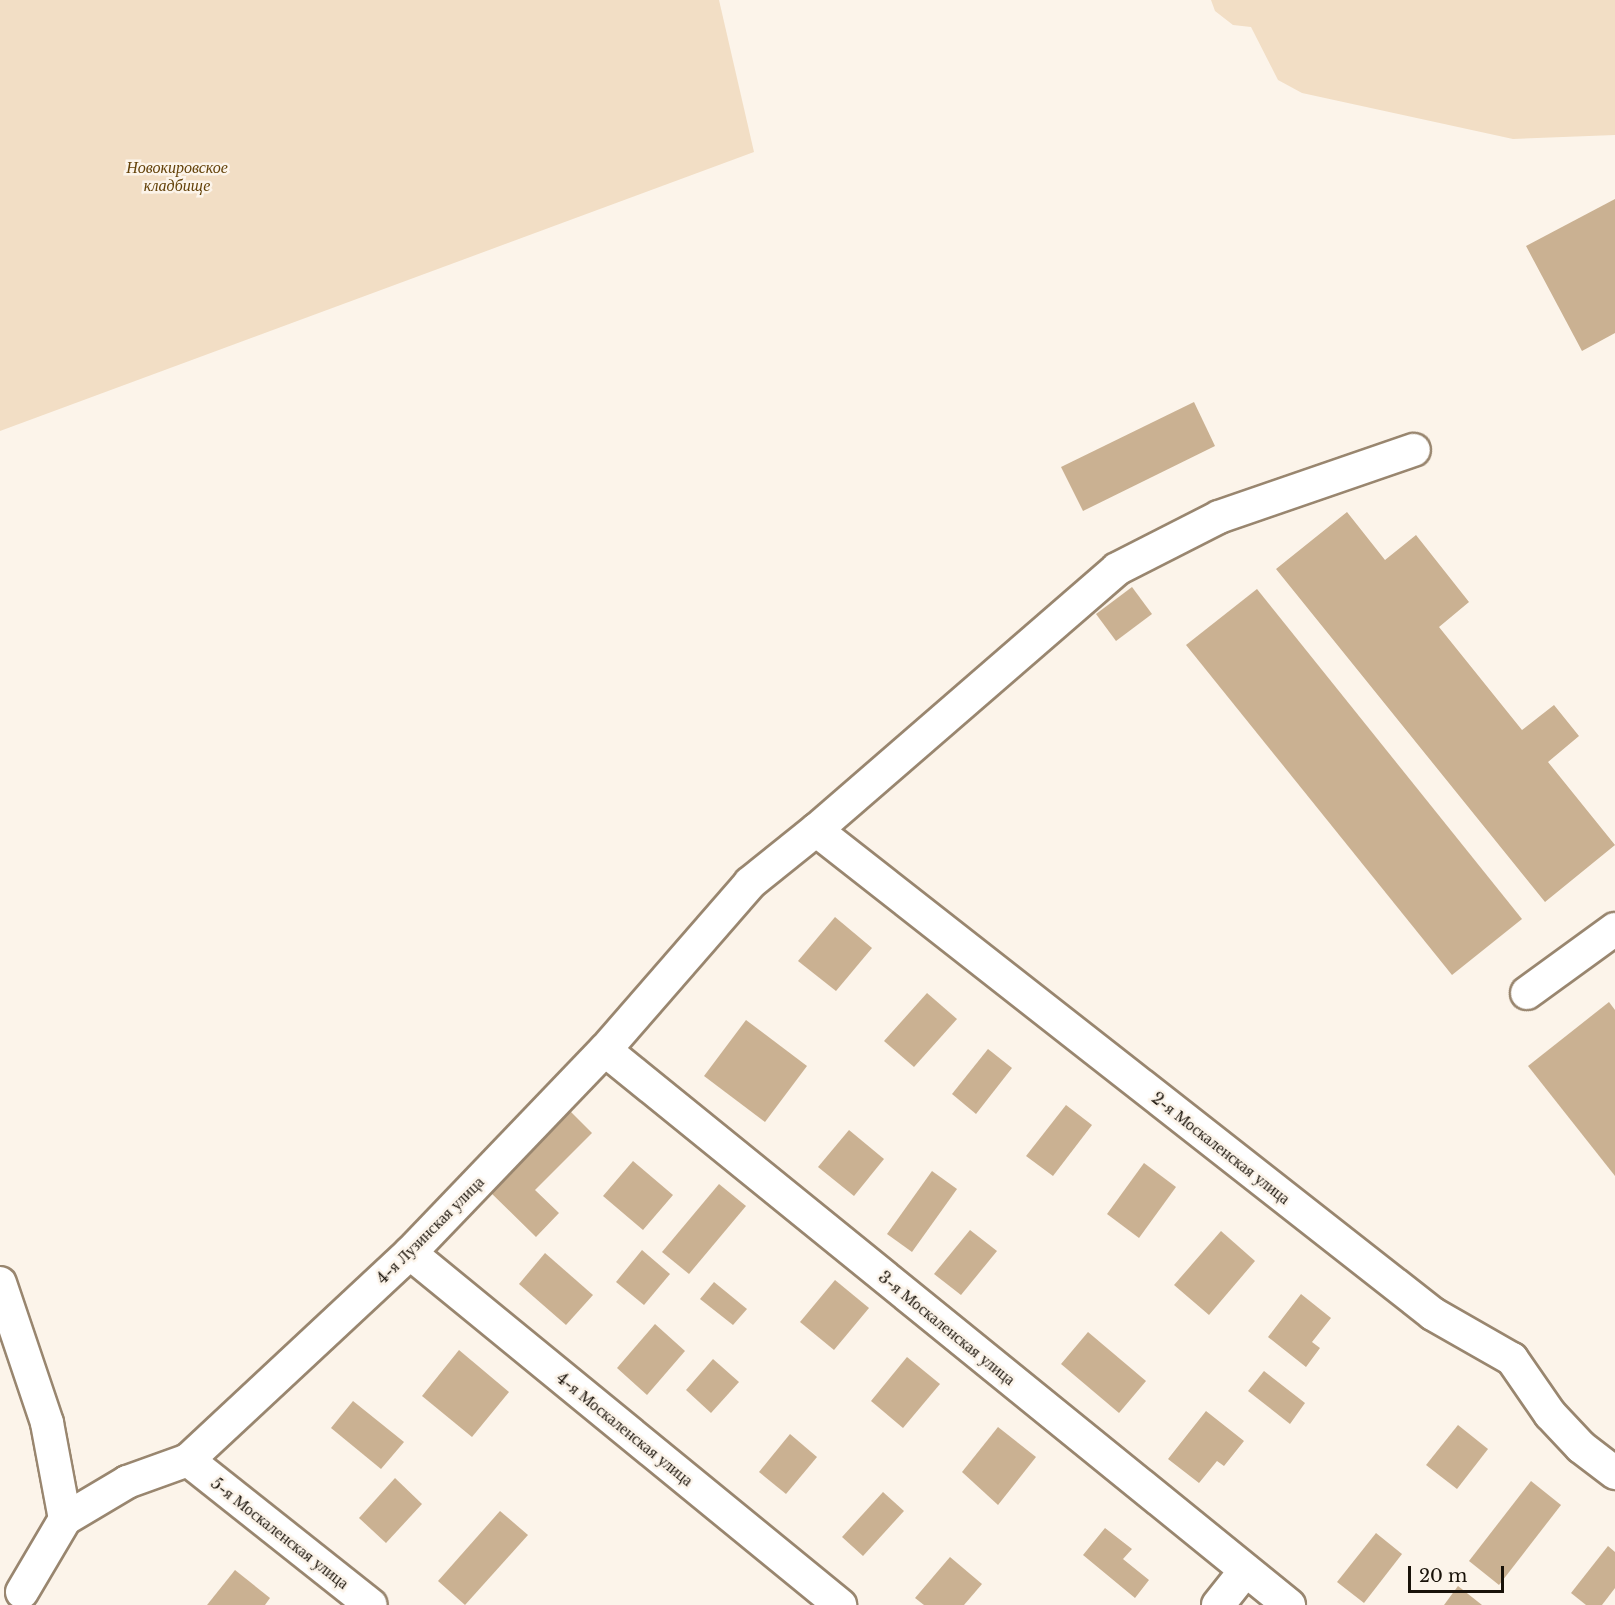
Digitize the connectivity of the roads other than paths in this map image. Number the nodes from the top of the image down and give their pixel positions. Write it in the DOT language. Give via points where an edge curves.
graph roads {
  1 [pos="1414,450"];
  2 [pos="816,830"];
  3 [pos="1615,929"];
  4 [pos="1527,993"];
  5 [pos="605,1050"];
  6 [pos="410,1253"];
  7 [pos="0,1283"];
  8 [pos="188,1460"];
  9 [pos="1615,1473"];
  10 [pos="65,1518"];
  11 [pos="1245,1571"];
  12 [pos="18,1594"];
  13 [pos="371,1605"];
  14 [pos="840,1605"];
  15 [pos="1218,1605"];
  16 [pos="1289,1605"];
  1 -- 2 [label="street, 4-я Лузинская улица" via="1219,517 1116,569"];
  2 -- 5 [label="street, 4-я Лузинская улица" via="750,883"];
  2 -- 9 [label="street, 2-я Москаленская улица" via="1433,1314 1512,1359 1550,1414 1581,1447"];
  3 -- 4 [label="street"];
  5 -- 6 [label="street, 4-я Лузинская улица"];
  5 -- 11 [label="street, 3-я Москаленская улица"];
  6 -- 8 [label="street, 4-я Лузинская улица"];
  6 -- 14 [label="street, 4-я Москаленская улица"];
  7 -- 10 [label="street" via="47,1423"];
  8 -- 10 [label="street, 4-я Лузинская улица" via="127,1482"];
  8 -- 13 [label="street, 5-я Москаленская улица"];
  10 -- 12 [label="street, 4-я Лузинская улица"];
  11 -- 15 [label="street"];
  11 -- 16 [label="street, 3-я Москаленская улица"];
}
